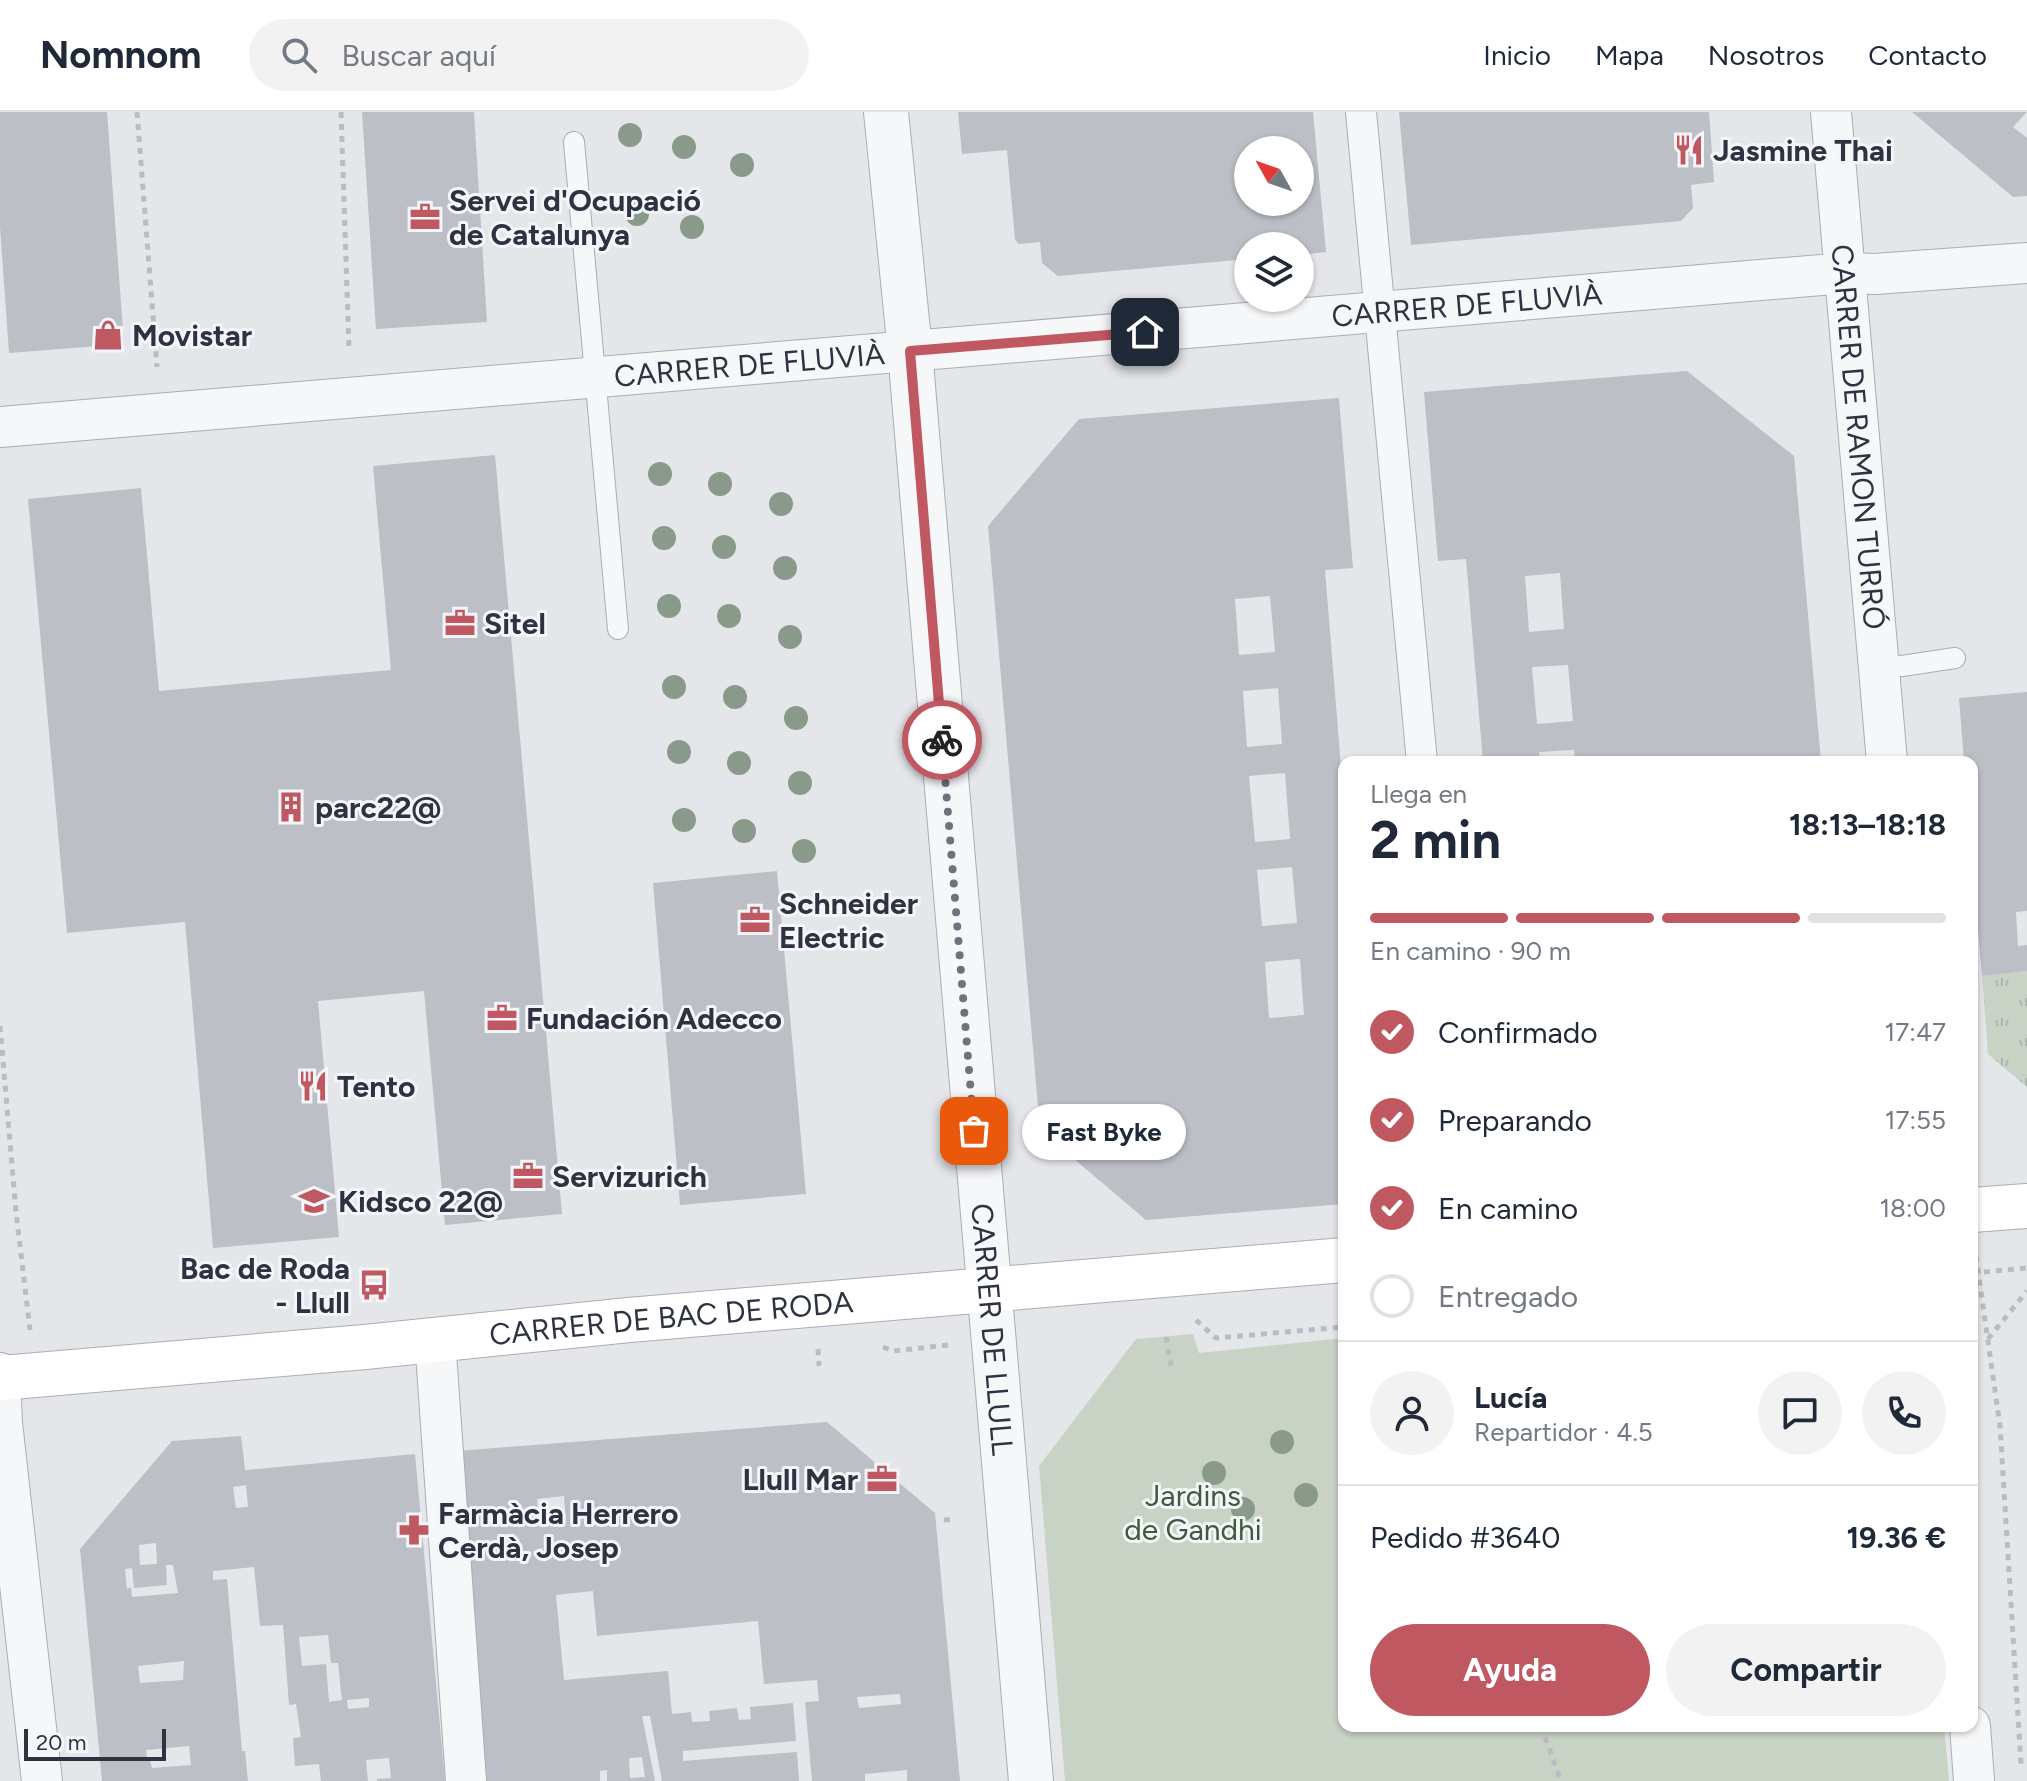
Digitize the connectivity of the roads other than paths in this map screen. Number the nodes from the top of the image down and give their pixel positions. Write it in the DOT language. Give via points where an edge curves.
graph roads {
  1 [pos="886,112"];
  2 [pos="1361,112"];
  3 [pos="1831,112"];
  4 [pos="574,142"];
  5 [pos="2027,263"];
  6 [pos="1845,273"];
  7 [pos="1381,312"];
  8 [pos="910,351"];
  9 [pos="596,378"];
  10 [pos="0,427"];
  11 [pos="618,629"];
  12 [pos="1955,658"];
  13 [pos="1878,665"];
  14 [pos="1421,756"];
  15 [pos="1886,756"];
  16 [pos="2027,1206"];
  17 [pos="1978,1210"];
  18 [pos="1338,1261"];
  19 [pos="987,1290"];
  20 [pos="435,1339"];
  21 [pos="0,1377"];
  22 [pos="1970,1732"];
  23 [pos="42,1781"];
  24 [pos="466,1781"];
  25 [pos="1031,1781"];
  26 [pos="1974,1781"];
  1 -- 8 [label="street, CARRER DE LLULL"];
  2 -- 7 [label="street"];
  3 -- 6 [label="street, CARRER DE RAMON TURRÓ"];
  4 -- 9 [label="lane"];
  5 -- 6 [label="street, CARRER DE FLUVIÀ"];
  6 -- 7 [label="street, CARRER DE FLUVIÀ"];
  6 -- 13 [label="street, CARRER DE RAMON TURRÓ"];
  7 -- 8 [label="street, CARRER DE FLUVIÀ"];
  7 -- 14 [label="street"];
  8 -- 9 [label="street, CARRER DE FLUVIÀ"];
  8 -- 19 [label="street, CARRER DE LLULL"];
  9 -- 10 [label="street, CARRER DE FLUVIÀ"];
  9 -- 11 [label="lane"];
  12 -- 13 [label="lane"];
  13 -- 15 [label="street, CARRER DE RAMON TURRÓ"];
  16 -- 17 [label="main road"];
  18 -- 19 [label="main road, CARRER DE BAC DE RODA"];
  19 -- 20 [label="main road, CARRER DE BAC DE RODA"];
  19 -- 25 [label="street, CARRER DE LLULL"];
  20 -- 21 [label="main road, CARRER DE BAC DE RODA"];
  20 -- 24 [label="street"];
  21 -- 23 [label="street"];
  22 -- 26 [label="street"];
}
